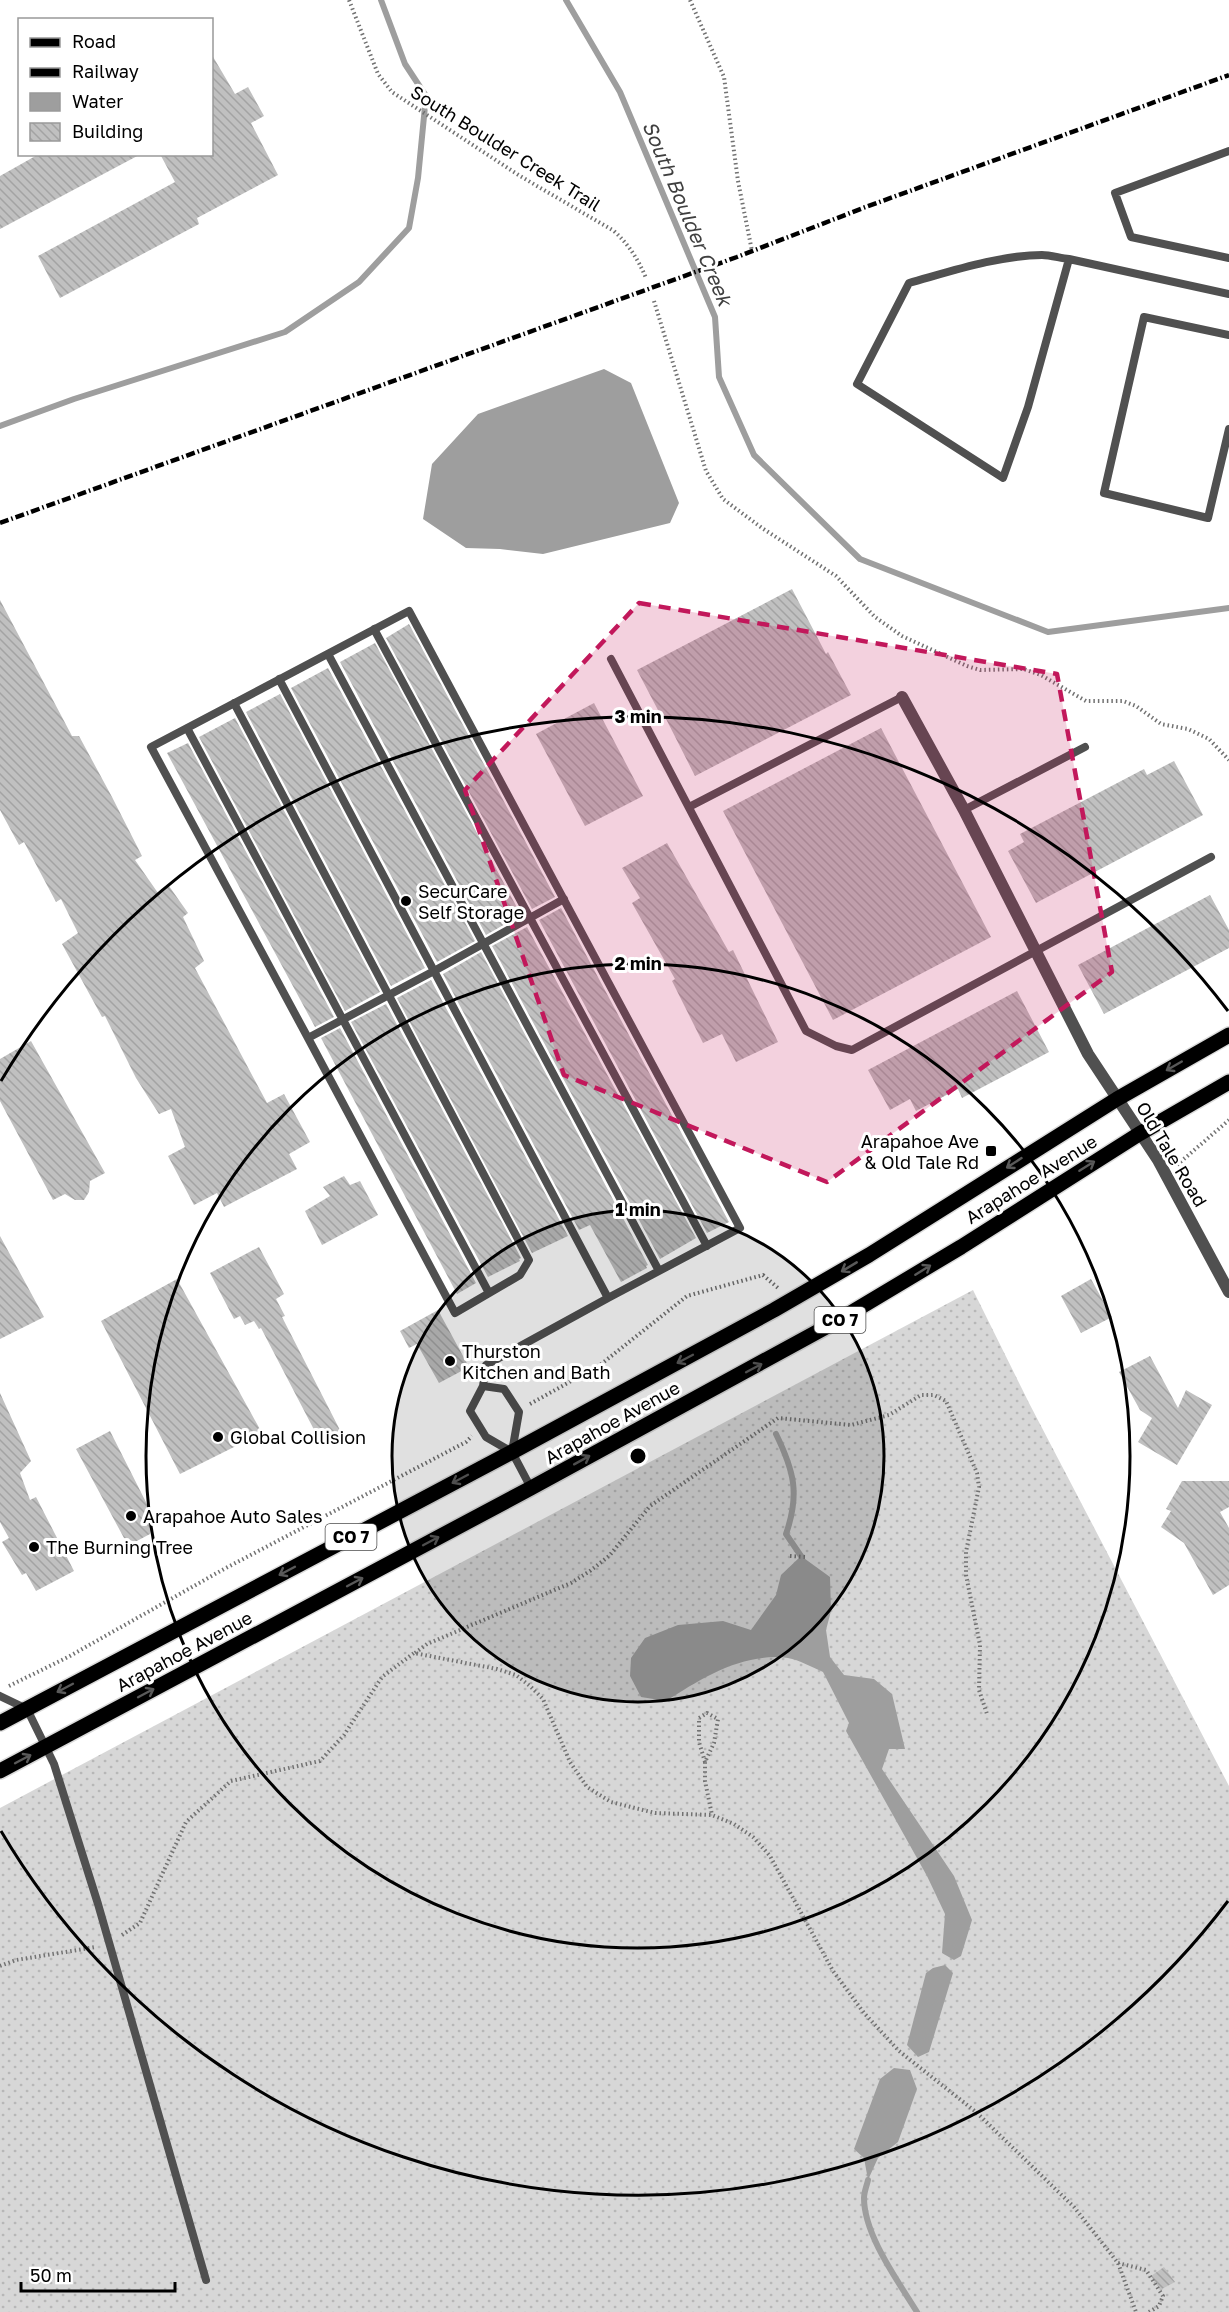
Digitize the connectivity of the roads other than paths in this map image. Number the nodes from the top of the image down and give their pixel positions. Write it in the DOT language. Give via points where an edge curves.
graph roads {
  1 [pos="1229,151"];
  2 [pos="1229,258"];
  3 [pos="1069,260"];
  4 [pos="1229,294"];
  5 [pos="1229,335"];
  6 [pos="1229,429"];
  7 [pos="374,629"];
  8 [pos="328,654"];
  9 [pos="611,660"];
  10 [pos="279,679"];
  11 [pos="902,697"];
  12 [pos="234,703"];
  13 [pos="187,728"];
  14 [pos="1085,747"];
  15 [pos="689,807"];
  16 [pos="964,810"];
  17 [pos="1211,857"];
  18 [pos="564,899"];
  19 [pos="529,919"];
  20 [pos="484,944"];
  21 [pos="1036,950"];
  22 [pos="434,971"];
  23 [pos="388,995"];
  24 [pos="342,1020"];
  25 [pos="1229,1035"];
  26 [pos="308,1038"];
  27 [pos="1229,1082"];
  28 [pos="1117,1098"];
  29 [pos="1139,1134"];
  30 [pos="707,1246"];
  31 [pos="659,1272"];
  32 [pos="1229,1292"];
  33 [pos="489,1293"];
  34 [pos="608,1298"];
  35 [pos="483,1386"];
  36 [pos="512,1452"];
  37 [pos="531,1488"];
  38 [pos="0,1696"];
  39 [pos="27,1709"];
  40 [pos="0,1723"];
  41 [pos="46,1746"];
  42 [pos="0,1771"];
  43 [pos="206,2280"];
  1 -- 2 [label="lane" via="1115,193 1131,237"];
  3 -- 3 [label="lane" via="1043,255 1016,258 909,283 857,384 1003,478 1028,407"];
  3 -- 4 [label="lane"];
  5 -- 6 [label="lane" via="1144,317 1104,493 1208,518"];
  7 -- 8 [label="lane"];
  7 -- 18 [label="lane" via="409,611"];
  7 -- 19 [label="lane"];
  8 -- 10 [label="lane"];
  8 -- 20 [label="lane"];
  9 -- 15 [label="lane"];
  10 -- 12 [label="lane"];
  10 -- 22 [label="lane"];
  11 -- 15 [label="lane"];
  11 -- 16 [label="street, Old Tale Road"];
  12 -- 13 [label="lane"];
  12 -- 23 [label="lane"];
  13 -- 24 [label="lane"];
  13 -- 26 [label="lane" via="151,747"];
  14 -- 16 [label="lane"];
  15 -- 21 [label="lane" via="807,1031 836,1046 852,1050"];
  16 -- 21 [label="street, Old Tale Road"];
  17 -- 21 [label="lane"];
  18 -- 19 [label="lane"];
  18 -- 30 [label="lane" via="740,1228"];
  19 -- 20 [label="lane"];
  19 -- 30 [label="lane"];
  20 -- 22 [label="lane"];
  20 -- 31 [label="lane"];
  21 -- 28 [label="street, Old Tale Road" via="1088,1054"];
  22 -- 23 [label="lane"];
  22 -- 34 [label="lane"];
  23 -- 24 [label="lane"];
  23 -- 33 [label="lane" via="529,1260 520,1275"];
  24 -- 26 [label="lane"];
  24 -- 33 [label="lane"];
  25 -- 28 [label="main road, Arapahoe Avenue / CO 7, one-way"];
  26 -- 33 [label="lane" via="454,1313"];
  27 -- 29 [label="main road, Arapahoe Avenue / CO 7"];
  28 -- 29 [label="street, Old Tale Road"];
  28 -- 36 [label="main road, Arapahoe Avenue / CO 7, one-way" via="818,1286"];
  29 -- 32 [label="street, Old Tale Road" via="1166,1174"];
  37 -- 29 [label="main road, Arapahoe Avenue / CO 7, one-way" via="839,1320"];
  30 -- 31 [label="lane"];
  31 -- 34 [label="lane"];
  34 -- 35 [label="lane" via="486,1365"];
  35 -- 36 [label="lane" via="470,1411 486,1437"];
  35 -- 36 [label="lane" via="504,1389 519,1412"];
  36 -- 37 [label="lane"];
  36 -- 39 [label="main road, Arapahoe Avenue / CO 7, one-way"];
  41 -- 37 [label="main road, Arapahoe Avenue / CO 7, one-way"];
  38 -- 39 [label="lane"];
  39 -- 40 [label="main road, Arapahoe Avenue / CO 7"];
  39 -- 41 [label="lane"];
  42 -- 41 [label="main road, Arapahoe Avenue / CO 7, one-way"];
  41 -- 43 [label="lane" via="73,1821"];
}
